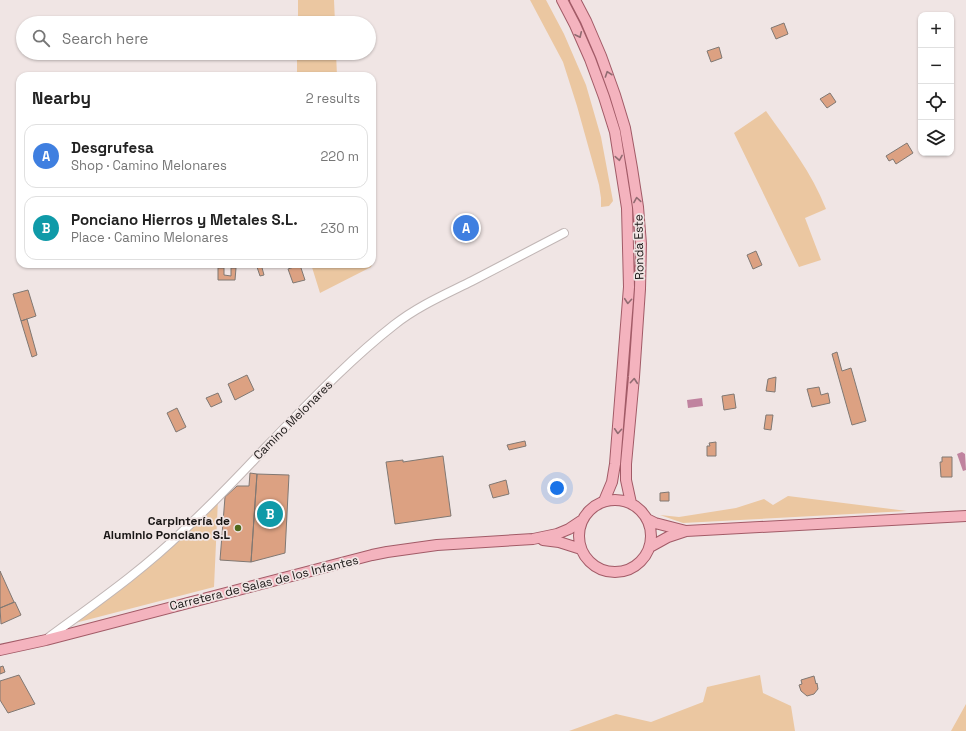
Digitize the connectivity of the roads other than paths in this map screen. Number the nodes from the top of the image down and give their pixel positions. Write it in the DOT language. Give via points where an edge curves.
graph roads {
  1 [pos="562,0"];
  2 [pos="575,0"];
  3 [pos="564,233"];
  4 [pos="604,501"];
  5 [pos="631,503"];
  6 [pos="966,516"];
  7 [pos="647,519"];
  8 [pos="581,521"];
  9 [pos="686,531"];
  10 [pos="533,539"];
  11 [pos="650,546"];
  12 [pos="581,549"];
  13 [pos="46,640"];
  14 [pos="0,650"];
  1 -- 4 [label="main road, Ronda Este, one-way" via="590,59 615,132 627,208 629,286 616,457 612,482"];
  5 -- 2 [label="main road, Ronda Este, one-way" via="626,480 626,464 640,289 641,244 638,207 625,128 615,95 586,20"];
  3 -- 13 [label="street, Camino Melonares" via="429,302 396,324 342,370 157,555"];
  4 -- 5 [label="main road" via="618,500"];
  4 -- 8 [label="main road" via="595,505"];
  5 -- 7 [label="main road"];
  6 -- 9 [label="main road"];
  7 -- 9 [label="main road"];
  7 -- 11 [label="main road" via="651,532"];
  8 -- 10 [label="main road, Carretera de Salas de los Infantes" via="557,534"];
  8 -- 12 [label="main road" via="578,535"];
  9 -- 11 [label="main road"];
  10 -- 12 [label="main road, Carretera de Salas de los Infantes" via="559,542"];
  10 -- 13 [label="main road, Carretera de Salas de los Infantes" via="437,545 379,554"];
  11 -- 12 [label="main road" via="646,556 639,563 621,572 601,570 592,565"];
  13 -- 14 [label="main road, Carretera de Salas de los Infantes"];
}
